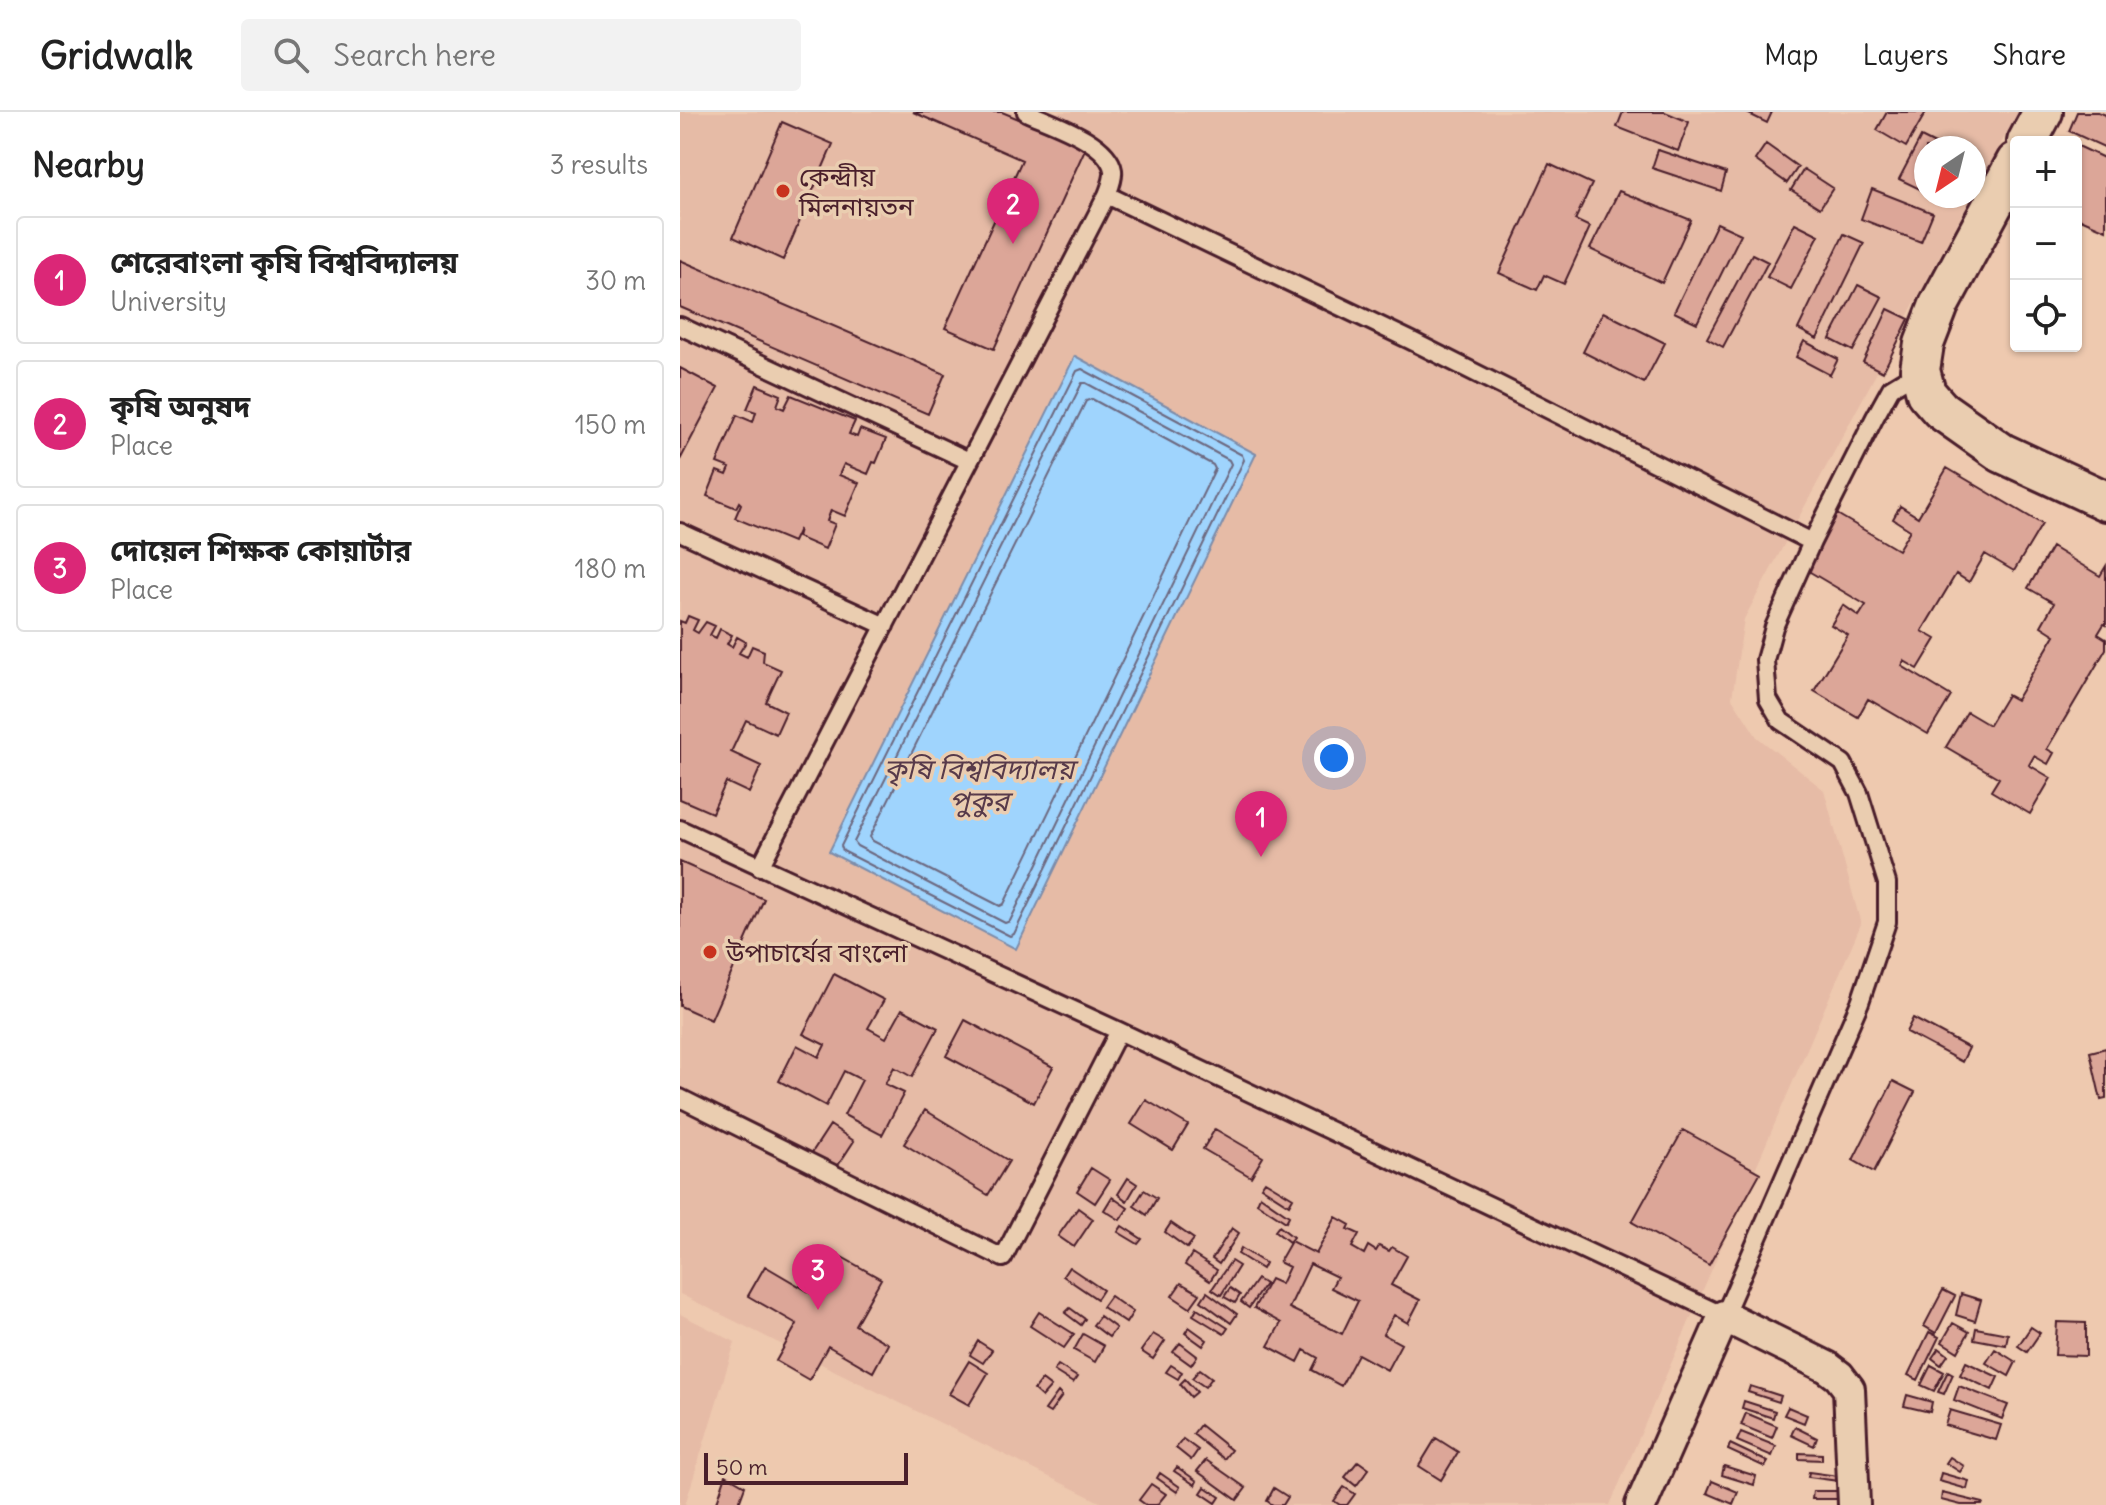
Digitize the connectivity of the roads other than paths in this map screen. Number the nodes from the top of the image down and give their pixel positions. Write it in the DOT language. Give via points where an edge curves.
graph roads {
  1 [pos="1026,112"];
  2 [pos="2043,112"];
  3 [pos="2030,136"];
  4 [pos="2010,173"];
  5 [pos="1107,195"];
  6 [pos="680,326"];
  7 [pos="1920,370"];
  8 [pos="969,461"];
  9 [pos="2106,501"];
  10 [pos="680,532"];
  11 [pos="1812,542"];
  12 [pos="885,626"];
  13 [pos="680,829"];
  14 [pos="760,867"];
  15 [pos="1119,1031"];
  16 [pos="680,1098"];
  17 [pos="1724,1316"];
  18 [pos="1641,1505"];
  19 [pos="1854,1505"];
  1 -- 5 [label="lane" via="1103,151 1113,168"];
  2 -- 3 [label="street"];
  4 -- 7 [label="street" via="1939,305"];
  5 -- 8 [label="lane"];
  5 -- 11 [label="lane"];
  6 -- 8 [label="lane"];
  7 -- 9 [label="street" via="1926,393 1941,410 2002,453"];
  7 -- 11 [label="lane" via="1891,388"];
  8 -- 12 [label="lane"];
  10 -- 12 [label="lane"];
  11 -- 17 [label="lane" via="1774,627 1765,660 1768,699 1781,721 1843,763 1854,783 1887,883 1887,922 1860,1002"];
  12 -- 14 [label="lane"];
  13 -- 14 [label="lane"];
  14 -- 15 [label="lane"];
  15 -- 16 [label="lane" via="1003,1258"];
  15 -- 17 [label="lane"];
  17 -- 18 [label="street"];
  17 -- 19 [label="street" via="1827,1367 1849,1389"];
}
